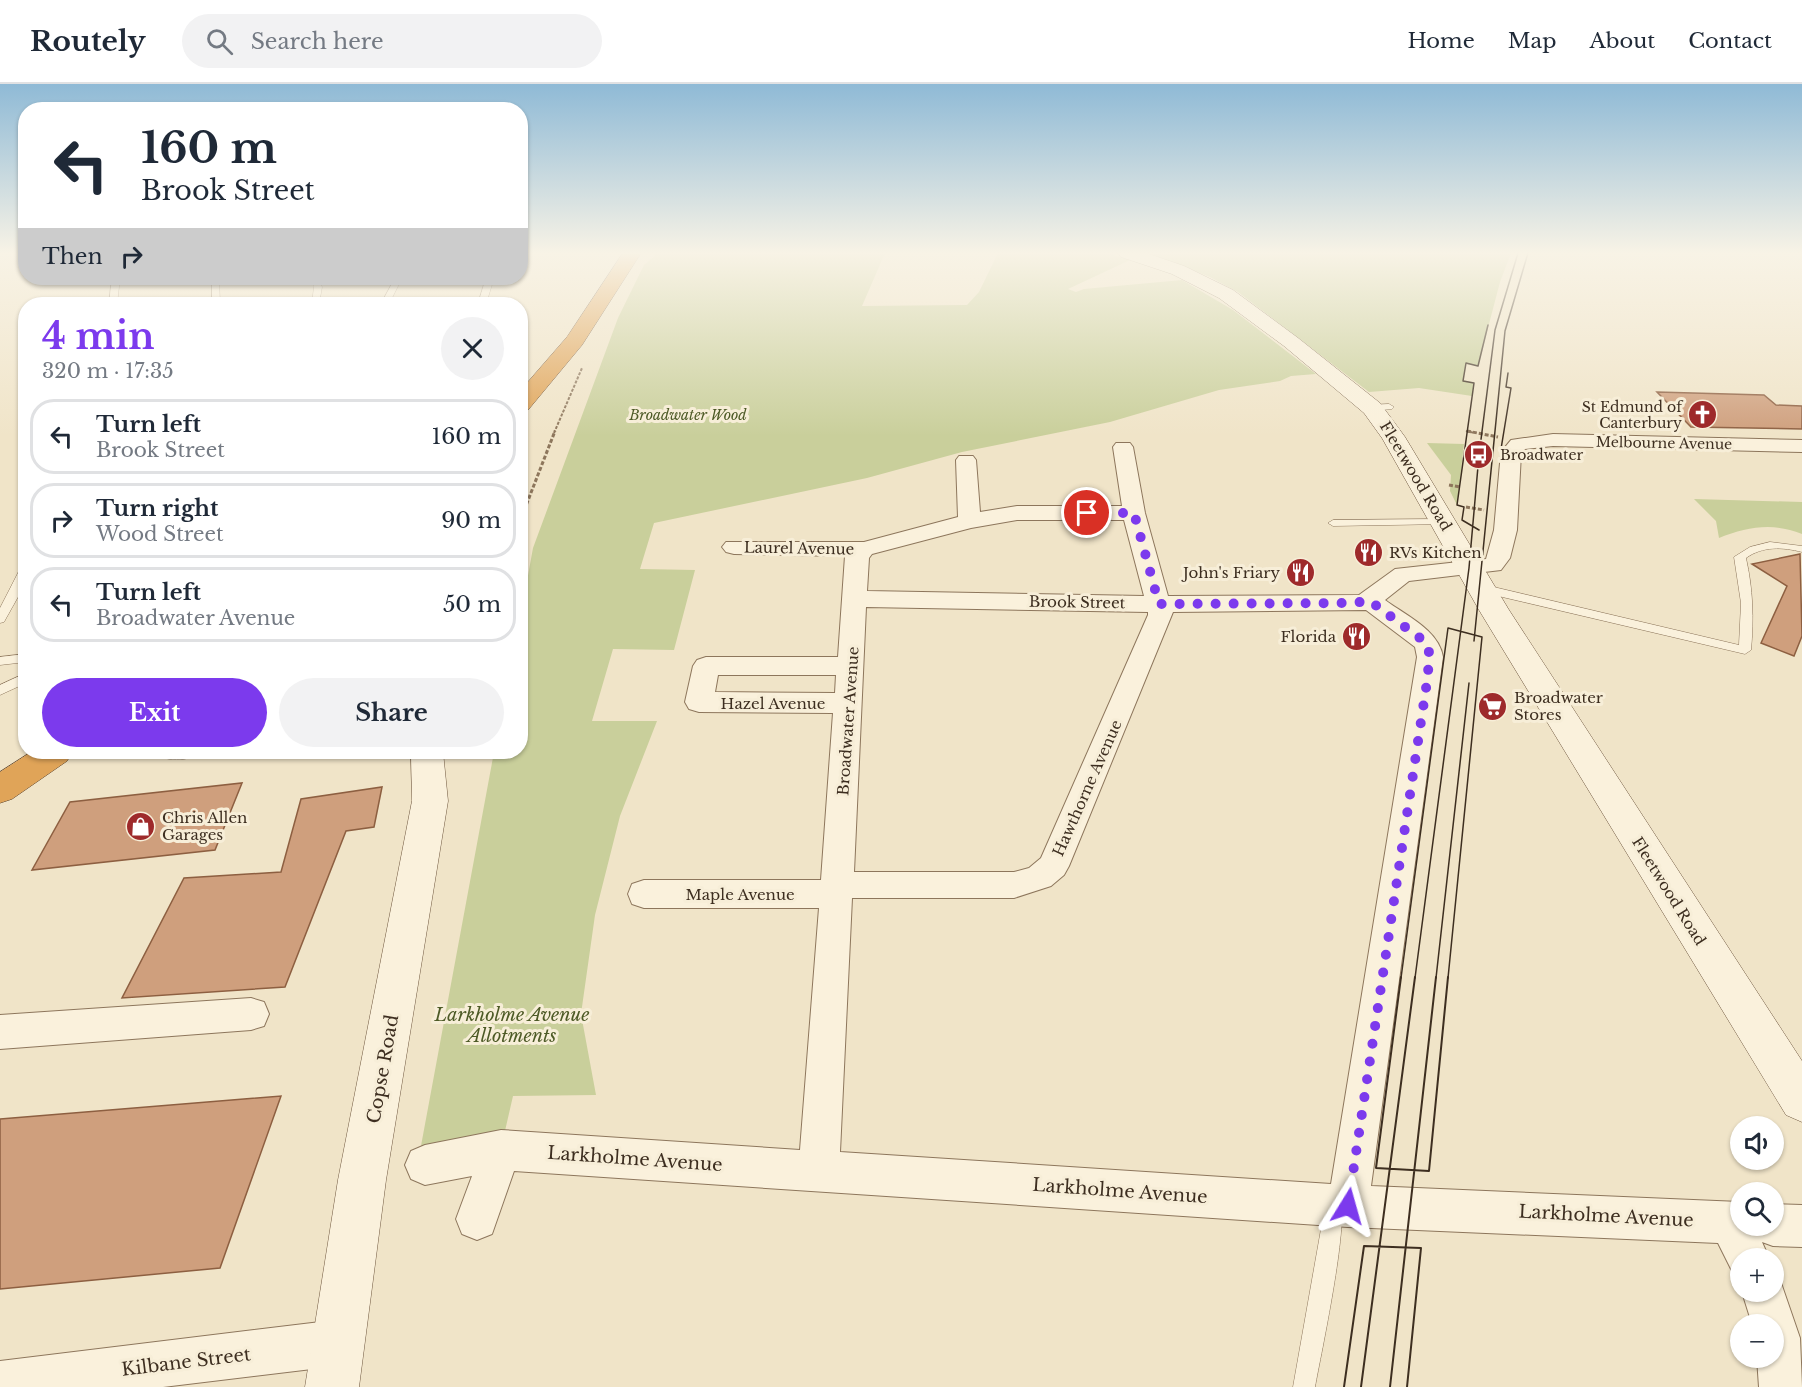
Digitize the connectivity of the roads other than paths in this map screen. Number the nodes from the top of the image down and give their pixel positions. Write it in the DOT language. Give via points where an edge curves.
graph roads {
  1 [pos="593,314"];
  2 [pos="1253,314"];
  3 [pos="528,396"];
  4 [pos="1802,446"];
  5 [pos="1123,447"];
  6 [pos="966,460"];
  7 [pos="1134,513"];
  8 [pos="969,521"];
  9 [pos="1443,522"];
  10 [pos="1333,523"];
  11 [pos="734,548"];
  12 [pos="864,549"];
  13 [pos="1802,549"];
  14 [pos="1475,578"];
  15 [pos="18,591"];
  16 [pos="855,599"];
  17 [pos="1370,601"];
  18 [pos="1159,604"];
  19 [pos="0,619"];
  20 [pos="18,659"];
  21 [pos="0,661"];
  22 [pos="852,666"];
  23 [pos="18,682"];
  24 [pos="0,692"];
  25 [pos="849,703"];
  26 [pos="45,759"];
  27 [pos="427,759"];
  28 [pos="0,790"];
  29 [pos="837,890"];
  30 [pos="644,894"];
  31 [pos="251,1014"];
  32 [pos="0,1032"];
  33 [pos="1802,1100"];
  34 [pos="501,1150"];
  35 [pos="425,1165"];
  36 [pos="819,1170"];
  37 [pos="1340,1205"];
  38 [pos="477,1219"];
  39 [pos="1730,1222"];
  40 [pos="1784,1225"];
  41 [pos="1802,1226"];
  42 [pos="1767,1302"];
  43 [pos="334,1365"];
  44 [pos="0,1384"];
  45 [pos="1304,1387"];
  46 [pos="1782,1387"];
  1 -- 3 [label="highway" via="575,341"];
  2 -- 9 [label="street, Fleetwood Road" via="1381,408 1393,437"];
  4 -- 14 [label="street, Melbourne Avenue" via="1523,443 1511,452 1498,561"];
  5 -- 7 [label="street"];
  6 -- 8 [label="street"];
  7 -- 8 [label="street" via="1017,513"];
  7 -- 18 [label="street"];
  8 -- 12 [label="street"];
  9 -- 10 [label="lane"];
  9 -- 14 [label="street, Fleetwood Road"];
  11 -- 12 [label="street, Laurel Avenue"];
  12 -- 16 [label="street, Broadwater Avenue" via="857,556"];
  13 -- 14 [label="lane" via="1767,545 1740,557 1748,620 1745,650"];
  14 -- 17 [label="street" via="1404,574 1392,578"];
  14 -- 33 [label="street, Fleetwood Road"];
  15 -- 19 [label="lane"];
  16 -- 18 [label="street, Brook Street"];
  16 -- 22 [label="street, Broadwater Avenue"];
  17 -- 18 [label="street, Brook Street"];
  17 -- 37 [label="street" via="1424,641 1429,649 1428,675"];
  18 -- 29 [label="street, Hawthorne Avenue" via="1160,621 1053,866 1046,874 1033,882 1014,885"];
  20 -- 21 [label="lane"];
  22 -- 25 [label="street, Broadwater Avenue"];
  22 -- 25 [label="street, Hazel Avenue" via="706,666 699,702"];
  23 -- 24 [label="lane"];
  25 -- 29 [label="street, Broadwater Avenue"];
  26 -- 28 [label="highway"];
  27 -- 43 [label="street, Copse Road" via="430,801 362,1180"];
  29 -- 30 [label="street, Maple Avenue"];
  29 -- 36 [label="street, Broadwater Avenue"];
  31 -- 32 [label="street"];
  34 -- 35 [label="street, Larkholme Avenue"];
  34 -- 36 [label="street, Larkholme Avenue"];
  34 -- 38 [label="street"];
  36 -- 37 [label="street, Larkholme Avenue"];
  37 -- 39 [label="street, Larkholme Avenue"];
  37 -- 45 [label="lane"];
  40 -- 41 [label="street"];
  42 -- 46 [label="street" via="1778,1338"];
  43 -- 44 [label="street, Kilbane Street"];
}
